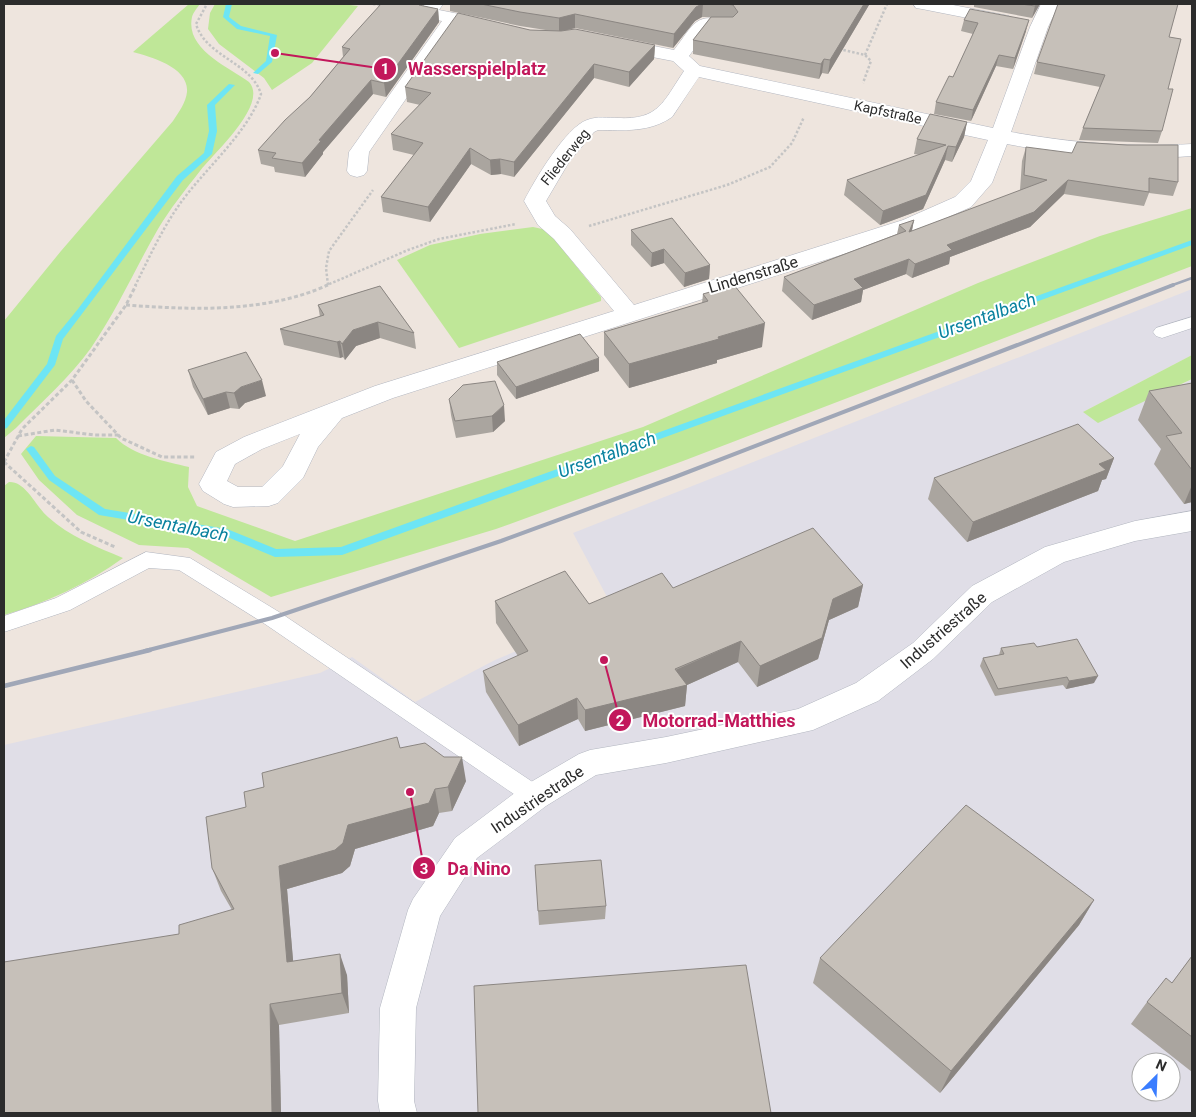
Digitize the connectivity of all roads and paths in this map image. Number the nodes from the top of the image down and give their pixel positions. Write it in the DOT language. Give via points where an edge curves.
graph roads {
  1 [pos="207,4"];
  2 [pos="434,4"];
  3 [pos="887,4"];
  4 [pos="922,4"];
  5 [pos="1050,4"];
  6 [pos="453,18"];
  7 [pos="472,23"];
  8 [pos="726,25"];
  9 [pos="1039,26"];
  10 [pos="604,42"];
  11 [pos="832,47"];
  12 [pos="864,55"];
  13 [pos="686,63"];
  14 [pos="814,96"];
  15 [pos="854,104"];
  16 [pos="1000,136"];
  17 [pos="1192,151"];
  18 [pos="357,170"];
  19 [pos="546,220"];
  20 [pos="562,234"];
  21 [pos="328,285"];
  22 [pos="126,305"];
  23 [pos="628,313"];
  24 [pos="1192,322"];
  25 [pos="1162,332"];
  26 [pos="72,380"];
  27 [pos="334,411"];
  28 [pos="118,435"];
  29 [pos="18,436"];
  30 [pos="225,458"];
  31 [pos="4,462"];
  32 [pos="1192,521"];
  33 [pos="146,560"];
  34 [pos="4,624"];
  35 [pos="535,796"];
  36 [pos="398,1113"];
  1 -- 22 [label="path" via="196,24 199,34 210,47 251,77 261,94 248,120 177,208"];
  2 -- 6 [label="street" via="427,13"];
  3 -- 12 [label="path"];
  4 -- 9 [label="street"];
  5 -- 9 [label="street, Lindenstraße"];
  6 -- 7 [label="street"];
  6 -- 18 [label="street" via="359,152"];
  8 -- 13 [label="street" via="704,23"];
  9 -- 16 [label="street, Lindenstraße"];
  10 -- 13 [label="street, Kapfstraße"];
  11 -- 12 [label="path"];
  12 -- 15 [label="path" via="871,61 870,66"];
  13 -- 14 [label="street, Kapfstraße"];
  13 -- 19 [label="street, Fliederweg" via="665,113 658,118 638,124 592,125 582,132 539,189 535,201"];
  14 -- 15 [label="street, Kapfstraße"];
  14 -- 20 [label="path" via="792,143 770,167 727,185"];
  15 -- 16 [label="street, Kapfstraße"];
  16 -- 17 [label="street, Kapfstraße" via="1084,151"];
  16 -- 23 [label="street, Lindenstraße" via="981,183 963,202 911,225"];
  18 -- 21 [label="path" via="373,190 329,251"];
  19 -- 20 [label="street, Fliederweg"];
  19 -- 21 [label="path" via="439,239"];
  20 -- 23 [label="street, Fliederweg"];
  21 -- 22 [label="path" via="306,295 220,308"];
  22 -- 26 [label="path"];
  23 -- 27 [label="street, Lindenstraße"];
  24 -- 25 [label="lane"];
  26 -- 28 [label="path" via="86,401"];
  26 -- 29 [label="path"];
  27 -- 30 [label="street, Lindenstraße" via="253,443"];
  27 -- 30 [label="street, Lindenstraße" via="307,443 294,471 269,496 234,497 212,484"];
  28 -- 29 [label="path" via="55,430"];
  28 -- 30 [label="path" via="162,457"];
  29 -- 31 [label="path"];
  31 -- 33 [label="path" via="81,532"];
  32 -- 35 [label="street, Industriestraße" via="1134,530 1055,554 982,594 923,651 867,692 802,721 590,763"];
  33 -- 34 [label="lane" via="63,604"];
  33 -- 35 [label="lane" via="183,563 272,618"];
  35 -- 36 [label="street, Industriestraße" via="466,848 425,910 398,1008"];
}
